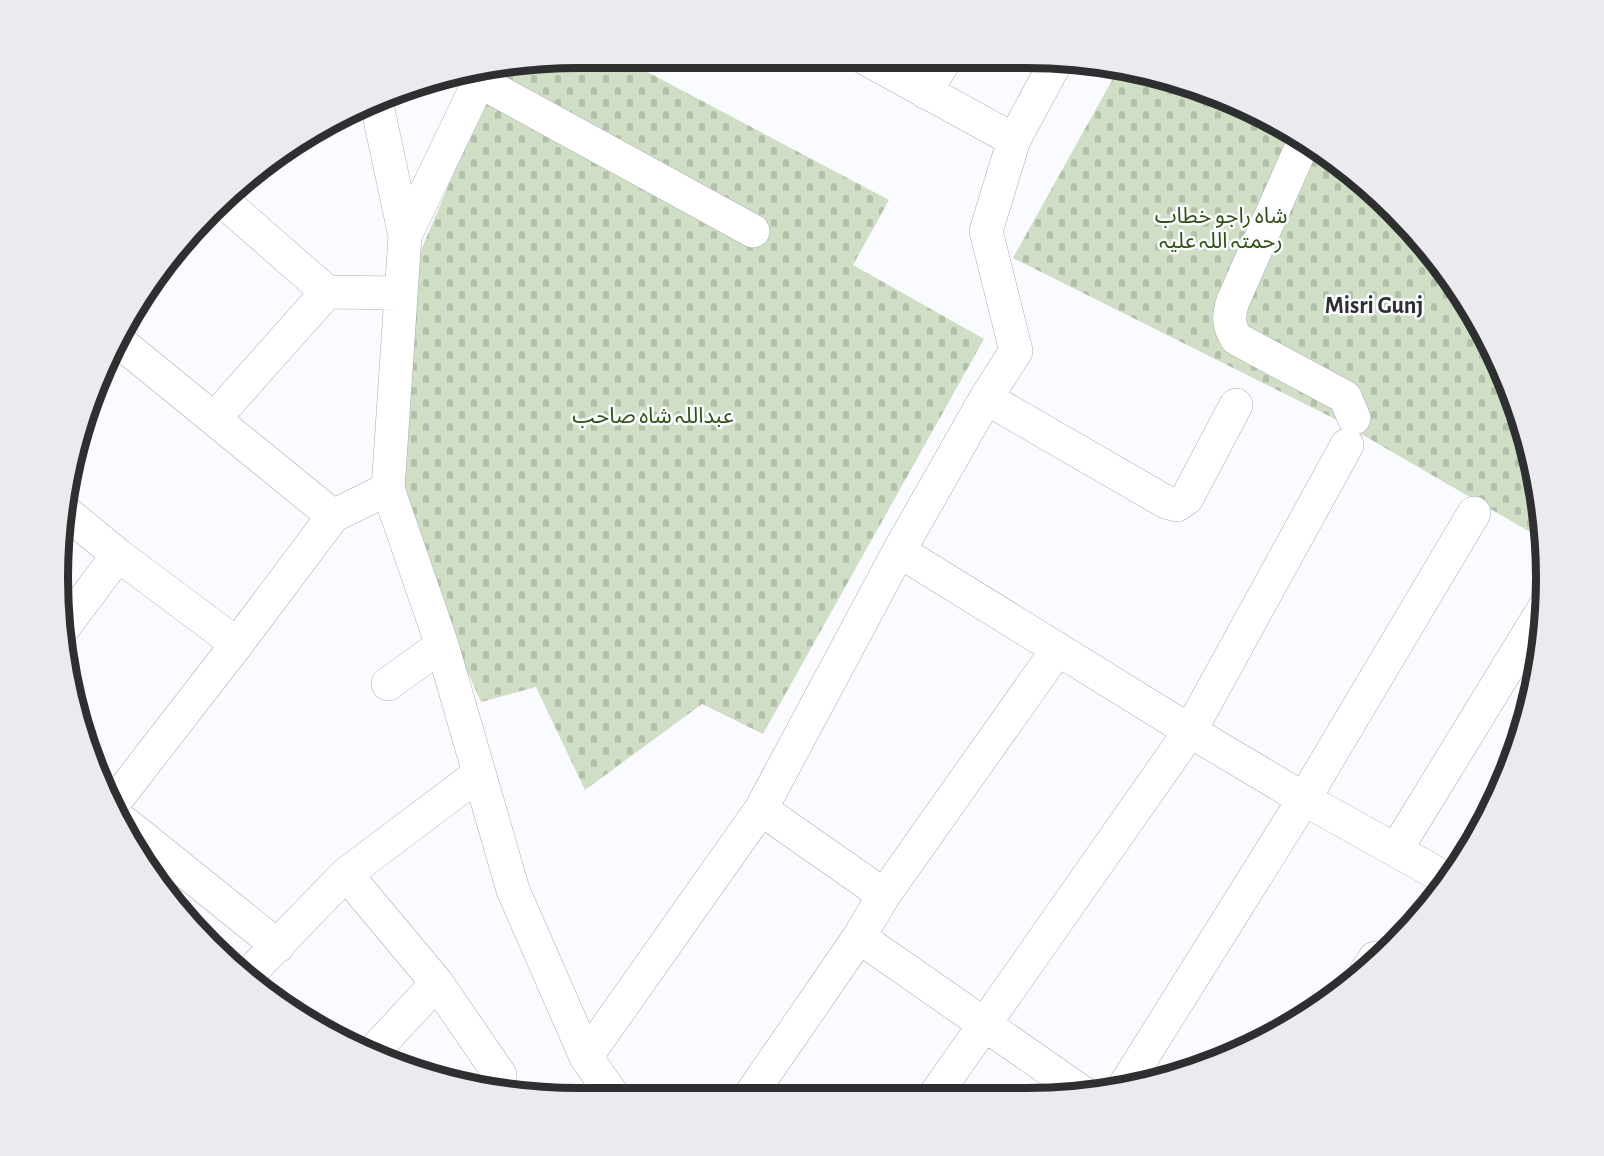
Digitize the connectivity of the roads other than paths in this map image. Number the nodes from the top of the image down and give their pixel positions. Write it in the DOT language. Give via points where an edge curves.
graph roads {
  1 [pos="882,68"];
  2 [pos="940,68"];
  3 [pos="1052,69"];
  4 [pos="484,76"];
  5 [pos="481,77"];
  6 [pos="925,92"];
  7 [pos="378,108"];
  8 [pos="1014,140"];
  9 [pos="1301,148"];
  10 [pos="229,206"];
  11 [pos="753,231"];
  12 [pos="405,236"];
  13 [pos="327,292"];
  14 [pos="401,293"];
  15 [pos="124,345"];
  16 [pos="986,398"];
  17 [pos="1236,405"];
  18 [pos="214,419"];
  19 [pos="388,489"];
  20 [pos="1474,513"];
  21 [pos="333,516"];
  22 [pos="71,517"];
  23 [pos="899,551"];
  24 [pos="118,555"];
  25 [pos="70,620"];
  26 [pos="1534,625"];
  27 [pos="237,644"];
  28 [pos="442,645"];
  29 [pos="1058,650"];
  30 [pos="388,684"];
  31 [pos="1190,731"];
  32 [pos="479,774"];
  33 [pos="117,798"];
  34 [pos="1304,799"];
  35 [pos="760,809"];
  36 [pos="135,831"];
  37 [pos="1396,850"];
  38 [pos="346,874"];
  39 [pos="1441,875"];
  40 [pos="884,895"];
  41 [pos="860,937"];
  42 [pos="278,946"];
  43 [pos="252,971"];
  44 [pos="437,983"];
  45 [pos="985,1023"];
  46 [pos="377,1047"];
  47 [pos="586,1057"];
  48 [pos="500,1075"];
  49 [pos="1129,1078"];
  50 [pos="1073,1086"];
  51 [pos="608,1088"];
  52 [pos="755,1088"];
  53 [pos="940,1088"];
  1 -- 6 [label="street"];
  2 -- 6 [label="street"];
  3 -- 8 [label="street"];
  4 -- 11 [label="street"];
  5 -- 12 [label="street"];
  6 -- 8 [label="street"];
  7 -- 12 [label="street"];
  8 -- 16 [label="street" via="986,231 1016,351"];
  9 -- 31 [label="street" via="1233,301 1229,328 1237,339 1346,397 1350,432"];
  10 -- 13 [label="street"];
  12 -- 14 [label="street"];
  13 -- 14 [label="street"];
  13 -- 18 [label="street"];
  14 -- 19 [label="street"];
  15 -- 18 [label="street"];
  16 -- 17 [label="street" via="1177,505 1187,498"];
  16 -- 23 [label="street"];
  18 -- 21 [label="street"];
  19 -- 21 [label="street"];
  19 -- 28 [label="street"];
  20 -- 34 [label="street"];
  21 -- 27 [label="street"];
  22 -- 24 [label="street"];
  23 -- 29 [label="street"];
  23 -- 35 [label="street"];
  24 -- 25 [label="street"];
  24 -- 27 [label="street"];
  26 -- 37 [label="street"];
  27 -- 33 [label="street"];
  28 -- 30 [label="street"];
  28 -- 32 [label="street"];
  29 -- 31 [label="street"];
  29 -- 40 [label="street"];
  31 -- 34 [label="street"];
  31 -- 45 [label="street"];
  32 -- 38 [label="street"];
  32 -- 47 [label="street" via="513,890"];
  34 -- 37 [label="street"];
  34 -- 49 [label="street"];
  35 -- 40 [label="street"];
  35 -- 47 [label="street"];
  36 -- 42 [label="street"];
  37 -- 39 [label="street"];
  38 -- 42 [label="street"];
  38 -- 44 [label="street"];
  40 -- 41 [label="street"];
  41 -- 45 [label="street"];
  41 -- 52 [label="street"];
  42 -- 43 [label="street"];
  44 -- 46 [label="street"];
  44 -- 48 [label="street"];
  45 -- 50 [label="street"];
  45 -- 53 [label="street"];
  47 -- 51 [label="street"];
}
